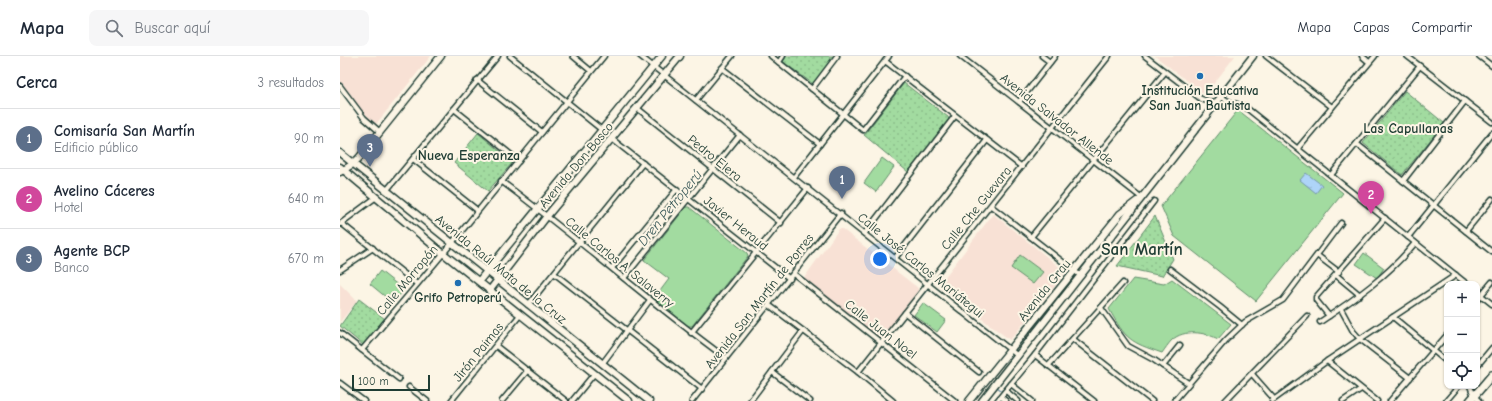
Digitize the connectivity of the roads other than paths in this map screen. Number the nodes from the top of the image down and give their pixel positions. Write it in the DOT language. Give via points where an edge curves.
graph roads {
  1 [pos="441,56"];
  2 [pos="498,56"];
  3 [pos="510,56"];
  4 [pos="573,56"];
  5 [pos="604,56"];
  6 [pos="640,56"];
  7 [pos="662,56"];
  8 [pos="680,56"];
  9 [pos="732,56"];
  10 [pos="771,56"];
  11 [pos="783,56"];
  12 [pos="837,56"];
  13 [pos="889,56"];
  14 [pos="960,56"];
  15 [pos="1042,56"];
  16 [pos="1055,56"];
  17 [pos="1109,56"];
  18 [pos="1145,56"];
  19 [pos="1253,56"];
  20 [pos="1266,56"];
  21 [pos="1362,56"];
  22 [pos="1375,56"];
  23 [pos="1407,56"];
  24 [pos="1479,56"];
  25 [pos="885,61"];
  26 [pos="779,62"];
  27 [pos="1050,62"];
  28 [pos="1369,62"];
  29 [pos="1420,66"];
  30 [pos="1492,66"];
  31 [pos="653,67"];
  32 [pos="722,68"];
  33 [pos="591,71"];
  34 [pos="1165,72"];
  35 [pos="664,75"];
  36 [pos="905,76"];
  37 [pos="477,80"];
  38 [pos="340,86"];
  39 [pos="812,89"];
  40 [pos="1221,97"];
  41 [pos="696,100"];
  42 [pos="1019,102"];
  43 [pos="1465,102"];
  44 [pos="566,103"];
  45 [pos="1215,104"];
  46 [pos="1332,107"];
  47 [pos="637,108"];
  48 [pos="454,109"];
  49 [pos="843,114"];
  50 [pos="956,116"];
  51 [pos="1492,122"];
  52 [pos="1052,129"];
  53 [pos="602,130"];
  54 [pos="380,132"];
  55 [pos="542,132"];
  56 [pos="1492,133"];
  57 [pos="740,135"];
  58 [pos="612,139"];
  59 [pos="987,140"];
  60 [pos="820,144"];
  61 [pos="1357,144"];
  62 [pos="1298,148"];
  63 [pos="340,153"];
  64 [pos="413,159"];
  65 [pos="1093,160"];
  66 [pos="519,161"];
  67 [pos="643,163"];
  68 [pos="353,164"];
  69 [pos="1022,167"];
  70 [pos="712,169"];
  71 [pos="341,170"];
  72 [pos="1331,175"];
  73 [pos="794,177"];
  74 [pos="502,181"];
  75 [pos="1403,181"];
  76 [pos="808,188"];
  77 [pos="677,189"];
  78 [pos="386,191"];
  79 [pos="375,198"];
  80 [pos="689,198"];
  81 [pos="1142,198"];
  82 [pos="1492,199"];
  83 [pos="1154,201"];
  84 [pos="1433,205"];
  85 [pos="991,206"];
  86 [pos="538,208"];
  87 [pos="477,210"];
  88 [pos="841,213"];
  89 [pos="547,216"];
  90 [pos="1385,218"];
  91 [pos="341,223"];
  92 [pos="781,223"];
  93 [pos="1341,223"];
  94 [pos="1466,231"];
  95 [pos="865,233"];
  96 [pos="1030,237"];
  97 [pos="1408,237"];
  98 [pos="1415,242"];
  99 [pos="452,243"];
  100 [pos="579,243"];
  101 [pos="372,248"];
  102 [pos="756,252"];
  103 [pos="1492,252"];
  104 [pos="443,253"];
  105 [pos="1318,256"];
  106 [pos="896,257"];
  107 [pos="612,268"];
  108 [pos="1170,269"];
  109 [pos="340,270"];
  110 [pos="1073,270"];
  111 [pos="488,272"];
  112 [pos="554,274"];
  113 [pos="794,274"];
  114 [pos="1337,274"];
  115 [pos="1082,276"];
  116 [pos="1456,276"];
  117 [pos="624,278"];
  118 [pos="790,279"];
  119 [pos="497,280"];
  120 [pos="479,281"];
  121 [pos="1463,281"];
  122 [pos="1492,282"];
  123 [pos="1123,283"];
  124 [pos="417,284"];
  125 [pos="928,284"];
  126 [pos="490,290"];
  127 [pos="1480,293"];
  128 [pos="1360,295"];
  129 [pos="1480,295"];
  130 [pos="650,300"];
  131 [pos="1492,304"];
  132 [pos="769,305"];
  133 [pos="528,306"];
  134 [pos="1101,308"];
  135 [pos="1340,309"];
  136 [pos="905,313"];
  137 [pos="520,315"];
  138 [pos="1307,316"];
  139 [pos="1329,316"];
  140 [pos="1393,317"];
  141 [pos="1320,322"];
  142 [pos="1242,326"];
  143 [pos="626,330"];
  144 [pos="803,331"];
  145 [pos="691,333"];
  146 [pos="341,335"];
  147 [pos="1444,338"];
  148 [pos="1073,339"];
  149 [pos="1360,339"];
  150 [pos="882,342"];
  151 [pos="1180,345"];
  152 [pos="496,346"];
  153 [pos="1492,348"];
  154 [pos="1010,349"];
  155 [pos="362,350"];
  156 [pos="1433,351"];
  157 [pos="1035,355"];
  158 [pos="1018,356"];
  159 [pos="726,358"];
  160 [pos="1444,360"];
  161 [pos="1327,361"];
  162 [pos="1480,362"];
  163 [pos="602,364"];
  164 [pos="1048,366"];
  165 [pos="1163,366"];
  166 [pos="528,370"];
  167 [pos="772,372"];
  168 [pos="858,372"];
  169 [pos="979,372"];
  170 [pos="594,374"];
  171 [pos="1252,374"];
  172 [pos="1492,375"];
  173 [pos="1410,378"];
  174 [pos="399,379"];
  175 [pos="1188,383"];
  176 [pos="340,384"];
  177 [pos="1011,384"];
  178 [pos="409,387"];
  179 [pos="702,389"];
  180 [pos="1361,389"];
  181 [pos="1456,389"];
  182 [pos="1471,389"];
  183 [pos="1006,391"];
  184 [pos="1001,397"];
  185 [pos="887,399"];
  186 [pos="1474,399"];
  187 [pos="1273,400"];
  188 [pos="364,401"];
  189 [pos="427,401"];
  190 [pos="451,401"];
  191 [pos="503,401"];
  192 [pos="566,401"];
  193 [pos="572,401"];
  194 [pos="629,401"];
  195 [pos="649,401"];
  196 [pos="692,401"];
  197 [pos="750,401"];
  198 [pos="810,401"];
  199 [pos="893,401"];
  200 [pos="955,401"];
  201 [pos="969,401"];
  202 [pos="983,401"];
  203 [pos="997,401"];
  204 [pos="1006,401"];
  205 [pos="1018,401"];
  206 [pos="1032,401"];
  207 [pos="1094,401"];
  208 [pos="1152,401"];
  209 [pos="1174,401"];
  210 [pos="1225,401"];
  211 [pos="1343,401"];
  212 [pos="1377,401"];
  213 [pos="1390,401"];
  214 [pos="1446,401"];
  1 -- 54 [label="main road"];
  2 -- 37 [label="street"];
  3 -- 44 [label="street"];
  4 -- 33 [label="street"];
  5 -- 33 [label="street, Calle Morropón"];
  6 -- 31 [label="street, Calle José Carlos Mariátegui"];
  7 -- 31 [label="main road, Avenida Don Bosco"];
  8 -- 35 [label="main road, Avenida Don Bosco"];
  9 -- 32 [label="street"];
  10 -- 26 [label="street"];
  11 -- 26 [label="street"];
  12 -- 39 [label="street"];
  13 -- 25 [label="street"];
  14 -- 42 [label="street, Avenida Salvador Allende"];
  15 -- 27 [label="street"];
  16 -- 27 [label="street"];
  17 -- 52 [label="street, Calle Che Guevara"];
  18 -- 34 [label="street"];
  19 -- 40 [label="main road, Avenida Grau"];
  20 -- 46 [label="street"];
  21 -- 28 [label="street"];
  22 -- 28 [label="street"];
  23 -- 29 [label="street"];
  24 -- 30 [label="street"];
  25 -- 36 [label="street"];
  25 -- 49 [label="street"];
  26 -- 39 [label="street"];
  27 -- 42 [label="street"];
  28 -- 46 [label="street"];
  29 -- 43 [label="street"];
  29 -- 61 [label="street"];
  31 -- 35 [label="street, Calle José Carlos Mariátegui"];
  31 -- 53 [label="main road, Avenida Don Bosco"];
  32 -- 41 [label="street"];
  32 -- 60 [label="street"];
  33 -- 44 [label="street, Calle Morropón"];
  34 -- 45 [label="street" via="1201,99"];
  34 -- 65 [label="street"];
  35 -- 41 [label="street, Calle José Carlos Mariátegui"];
  35 -- 47 [label="main road, Avenida Don Bosco"];
  36 -- 49 [label="street" via="862,130"];
  36 -- 50 [label="street"];
  37 -- 48 [label="street"];
  37 -- 55 [label="street"];
  38 -- 54 [label="street" via="364,118"];
  39 -- 49 [label="street"];
  40 -- 45 [label="main road, Avenida Grau"];
  40 -- 62 [label="street" via="1244,106"];
  41 -- 57 [label="street, Calle José Carlos Mariátegui"];
  42 -- 52 [label="street, Avenida Salvador Allende"];
  43 -- 51 [label="street"];
  43 -- 75 [label="street"];
  44 -- 53 [label="street"];
  44 -- 55 [label="street, Calle Morropón"];
  45 -- 81 [label="main road, Avenida Grau"];
  46 -- 62 [label="street"];
  47 -- 58 [label="main road, Avenida Don Bosco"];
  47 -- 70 [label="street, Pedro Elera"];
  48 -- 64 [label="street"];
  48 -- 66 [label="street"];
  49 -- 60 [label="street"];
  50 -- 59 [label="street"];
  50 -- 95 [label="street"];
  52 -- 65 [label="street, Avenida Salvador Allende"];
  52 -- 69 [label="street, Calle Che Guevara"];
  53 -- 86 [label="main road, Avenida Don Bosco"];
  54 -- 68 [label="main road"];
  55 -- 66 [label="street, Calle Morropón"];
  56 -- 84 [label="street"];
  57 -- 70 [label="street"];
  57 -- 73 [label="street, Calle José Carlos Mariátegui"];
  58 -- 67 [label="street, Javier Heraud"];
  58 -- 89 [label="main road, Avenida Don Bosco"];
  59 -- 69 [label="street"];
  59 -- 106 [label="street"];
  60 -- 73 [label="street"];
  61 -- 72 [label="street"];
  61 -- 75 [label="street"];
  62 -- 72 [label="street"];
  63 -- 68 [label="main road, Avenida Raúl Mata de la Cruz"];
  64 -- 78 [label="street"];
  64 -- 87 [label="street"];
  65 -- 81 [label="street, Avenida Salvador Allende"];
  65 -- 96 [label="street"];
  66 -- 74 [label="street, Calle Morropón"];
  67 -- 77 [label="street, Javier Heraud"];
  67 -- 100 [label="street"];
  68 -- 71 [label="main road"];
  68 -- 78 [label="main road, Avenida Raúl Mata de la Cruz"];
  69 -- 85 [label="street, Calle Che Guevara"];
  70 -- 80 [label="street"];
  70 -- 92 [label="street, Pedro Elera"];
  71 -- 79 [label="main road, Avenida Raúl Mata de la Cruz"];
  72 -- 90 [label="street"];
  73 -- 76 [label="street, Calle José Carlos Mariátegui"];
  74 -- 86 [label="street, Calle Carlos A. Salaverry"];
  74 -- 87 [label="street, Calle Morropón"];
  75 -- 84 [label="street"];
  76 -- 88 [label="street, Calle José Carlos Mariátegui"];
  76 -- 92 [label="street"];
  77 -- 80 [label="street, Javier Heraud"];
  77 -- 107 [label="street"];
  78 -- 99 [label="main road, Avenida Raúl Mata de la Cruz"];
  79 -- 91 [label="street"];
  79 -- 104 [label="main road, Avenida Raúl Mata de la Cruz"];
  80 -- 102 [label="street, Javier Heraud"];
  80 -- 117 [label="street"];
  81 -- 110 [label="main road, Avenida Grau" via="1120,214"];
  81 -- 115 [label="main road, Avenida Grau"];
  82 -- 94 [label="street"];
  83 -- 157 [label="street"];
  84 -- 94 [label="street"];
  84 -- 97 [label="street"];
  85 -- 96 [label="street"];
  85 -- 125 [label="street, Calle Che Guevara"];
  86 -- 89 [label="street, Calle Carlos A. Salaverry"];
  86 -- 111 [label="main road, Avenida Don Bosco"];
  87 -- 99 [label="street, Calle Morropón"];
  88 -- 95 [label="street, Calle José Carlos Mariátegui"];
  88 -- 113 [label="street, Avenida San Martín de Porres"];
  89 -- 100 [label="street, Calle Carlos A. Salaverry"];
  89 -- 119 [label="main road, Avenida Don Bosco"];
  90 -- 97 [label="street"];
  90 -- 114 [label="street"];
  91 -- 101 [label="street"];
  92 -- 102 [label="street"];
  93 -- 105 [label="street"];
  94 -- 103 [label="street"];
  95 -- 106 [label="street, Calle José Carlos Mariátegui"];
  96 -- 110 [label="street"];
  97 -- 98 [label="street"];
  98 -- 116 [label="street"];
  98 -- 128 [label="street" via="1402,258"];
  99 -- 104 [label="street, Calle Morropón"];
  99 -- 111 [label="main road, Avenida Raúl Mata de la Cruz"];
  100 -- 107 [label="street, Calle Carlos A. Salaverry"];
  100 -- 112 [label="street"];
  101 -- 109 [label="street"];
  101 -- 124 [label="street"];
  102 -- 118 [label="street, Javier Heraud"];
  102 -- 145 [label="street"];
  104 -- 120 [label="main road, Avenida Raúl Mata de la Cruz"];
  104 -- 124 [label="street, Calle Morropón"];
  105 -- 114 [label="street"];
  105 -- 142 [label="street" via="1283,300"];
  106 -- 125 [label="street, Calle José Carlos Mariátegui"];
  107 -- 117 [label="street, Calle Carlos A. Salaverry"];
  108 -- 142 [label="street"];
  110 -- 115 [label="street"];
  110 -- 154 [label="main road, Avenida Grau"];
  111 -- 119 [label="main road, Avenida Raúl Mata de la Cruz"];
  111 -- 120 [label="main road, Avenida Don Bosco"];
  112 -- 133 [label="street"];
  112 -- 143 [label="street"];
  113 -- 118 [label="street, Avenida San Martín de Porres"];
  113 -- 150 [label="street, Calle Juan Noel"];
  114 -- 128 [label="street"];
  114 -- 139 [label="street" via="1316,297"];
  115 -- 158 [label="main road, Avenida Grau"];
  116 -- 121 [label="street"];
  116 -- 140 [label="street"];
  117 -- 130 [label="street, Calle Carlos A. Salaverry"];
  118 -- 132 [label="street, Avenida San Martín de Porres"];
  119 -- 126 [label="main road, Avenida Don Bosco"];
  119 -- 133 [label="main road, Avenida Raúl Mata de la Cruz"];
  120 -- 126 [label="main road, Avenida Raúl Mata de la Cruz"];
  122 -- 127 [label="street"];
  123 -- 134 [label="street"];
  124 -- 155 [label="street, Calle Morropón"];
  125 -- 136 [label="street, Calle Che Guevara"];
  125 -- 154 [label="street, Calle José Carlos Mariátegui"];
  126 -- 137 [label="main road, Avenida Raúl Mata de la Cruz"];
  128 -- 135 [label="street"];
  129 -- 131 [label="street"];
  130 -- 143 [label="street"];
  130 -- 145 [label="street, Calle Carlos A. Salaverry"];
  132 -- 144 [label="street"];
  132 -- 159 [label="street, Avenida San Martín de Porres"];
  133 -- 163 [label="main road, Avenida Raúl Mata de la Cruz"];
  134 -- 148 [label="street"];
  134 -- 165 [label="street" via="1128,346"];
  135 -- 139 [label="street"];
  135 -- 149 [label="street"];
  136 -- 150 [label="street, Calle Che Guevara"];
  136 -- 169 [label="street"];
  137 -- 152 [label="street, Jirón Paimas"];
  137 -- 170 [label="main road, Avenida Raúl Mata de la Cruz"];
  138 -- 171 [label="street"];
  139 -- 141 [label="street"];
  140 -- 149 [label="street"];
  140 -- 156 [label="street"];
  142 -- 175 [label="street"];
  143 -- 163 [label="street"];
  143 -- 179 [label="street"];
  144 -- 167 [label="street"];
  144 -- 168 [label="street"];
  145 -- 159 [label="street, Calle Carlos A. Salaverry"];
  146 -- 155 [label="street"];
  147 -- 156 [label="street"];
  148 -- 164 [label="street"];
  148 -- 208 [label="street"];
  149 -- 161 [label="street"];
  149 -- 173 [label="street"];
  150 -- 168 [label="street, Calle Che Guevara"];
  150 -- 200 [label="street, Calle Juan Noel"];
  151 -- 165 [label="street"];
  152 -- 166 [label="street"];
  152 -- 190 [label="street, Jirón Paimas"];
  153 -- 162 [label="street"];
  154 -- 158 [label="street, Calle José Carlos Mariátegui"];
  154 -- 201 [label="main road, Avenida Grau"];
  155 -- 174 [label="street"];
  156 -- 160 [label="street"];
  156 -- 173 [label="street"];
  157 -- 164 [label="street"];
  157 -- 177 [label="street"];
  158 -- 202 [label="main road, Avenida Grau"];
  159 -- 179 [label="street, Avenida San Martín de Porres"];
  161 -- 180 [label="street"];
  161 -- 187 [label="street"];
  163 -- 195 [label="main road, Avenida Raúl Mata de la Cruz"];
  164 -- 207 [label="street"];
  165 -- 175 [label="street"];
  166 -- 191 [label="street"];
  166 -- 192 [label="street"];
  167 -- 197 [label="street"];
  167 -- 198 [label="street"];
  168 -- 185 [label="street"];
  170 -- 193 [label="street"];
  170 -- 194 [label="main road, Avenida Raúl Mata de la Cruz"];
  171 -- 187 [label="street"];
  171 -- 210 [label="street"];
  172 -- 186 [label="highway"];
  173 -- 213 [label="street"];
  175 -- 209 [label="street"];
  176 -- 188 [label="street"];
  177 -- 183 [label="street"];
  177 -- 206 [label="street"];
  178 -- 189 [label="street"];
  179 -- 196 [label="street, Avenida San Martín de Porres"];
  180 -- 211 [label="street"];
  180 -- 212 [label="street"];
  181 -- 214 [label="street"];
  182 -- 186 [label="street"];
  183 -- 184 [label="street"];
  183 -- 205 [label="street"];
  184 -- 203 [label="street"];
  184 -- 204 [label="street"];
  185 -- 199 [label="street"];
}
